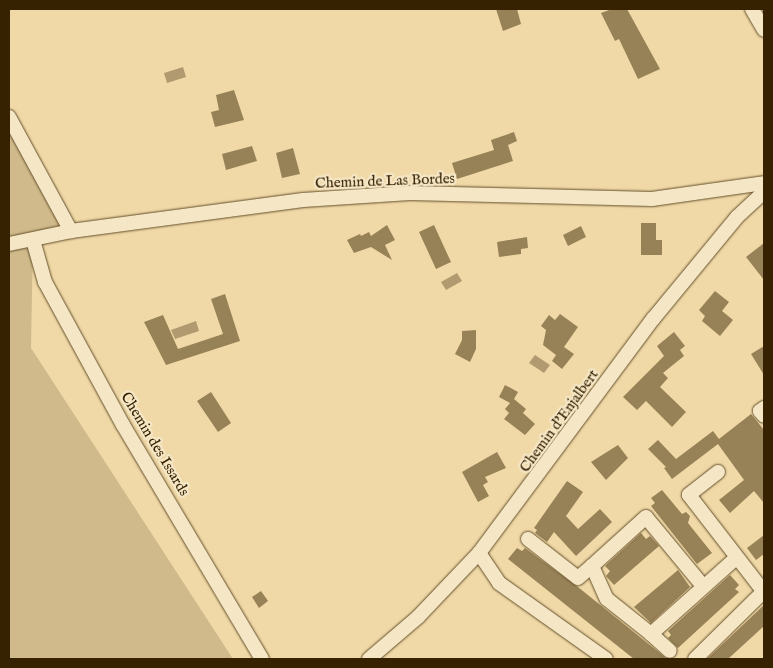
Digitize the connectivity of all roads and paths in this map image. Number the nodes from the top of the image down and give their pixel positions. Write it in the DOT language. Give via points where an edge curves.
graph roads {
  1 [pos="752,9"];
  2 [pos="764,30"];
  3 [pos="9,117"];
  4 [pos="764,183"];
  5 [pos="764,192"];
  6 [pos="71,231"];
  7 [pos="33,240"];
  8 [pos="9,244"];
  9 [pos="764,408"];
  10 [pos="764,416"];
  11 [pos="718,472"];
  12 [pos="528,539"];
  13 [pos="479,553"];
  14 [pos="737,557"];
  15 [pos="592,566"];
  16 [pos="703,586"];
  17 [pos="764,592"];
  18 [pos="651,634"];
  19 [pos="670,651"];
  20 [pos="377,657"];
  21 [pos="262,659"];
  22 [pos="606,659"];
  23 [pos="695,659"];
  1 -- 2 [label="street"];
  3 -- 6 [label="street"];
  4 -- 6 [label="street, Chemin de Las Bordes" via="652,199 383,195 303,200"];
  5 -- 13 [label="street, Chemin d'Enjalbert" via="738,217 653,319"];
  6 -- 7 [label="street, Chemin de Las Bordes"];
  7 -- 8 [label="street, Chemin de Las Bordes"];
  7 -- 21 [label="street, Chemin des Issards" via="46,282 114,408"];
  9 -- 10 [label="street" via="760,411"];
  11 -- 14 [label="street" via="689,495"];
  12 -- 15 [label="street" via="578,578"];
  13 -- 20 [label="street, Chemin d'Enjalbert"];
  13 -- 22 [label="street" via="499,583"];
  14 -- 16 [label="street"];
  14 -- 17 [label="street"];
  15 -- 16 [label="street" via="646,517"];
  15 -- 18 [label="street" via="606,599"];
  16 -- 18 [label="street"];
  17 -- 23 [label="street"];
  18 -- 19 [label="street"];
}
